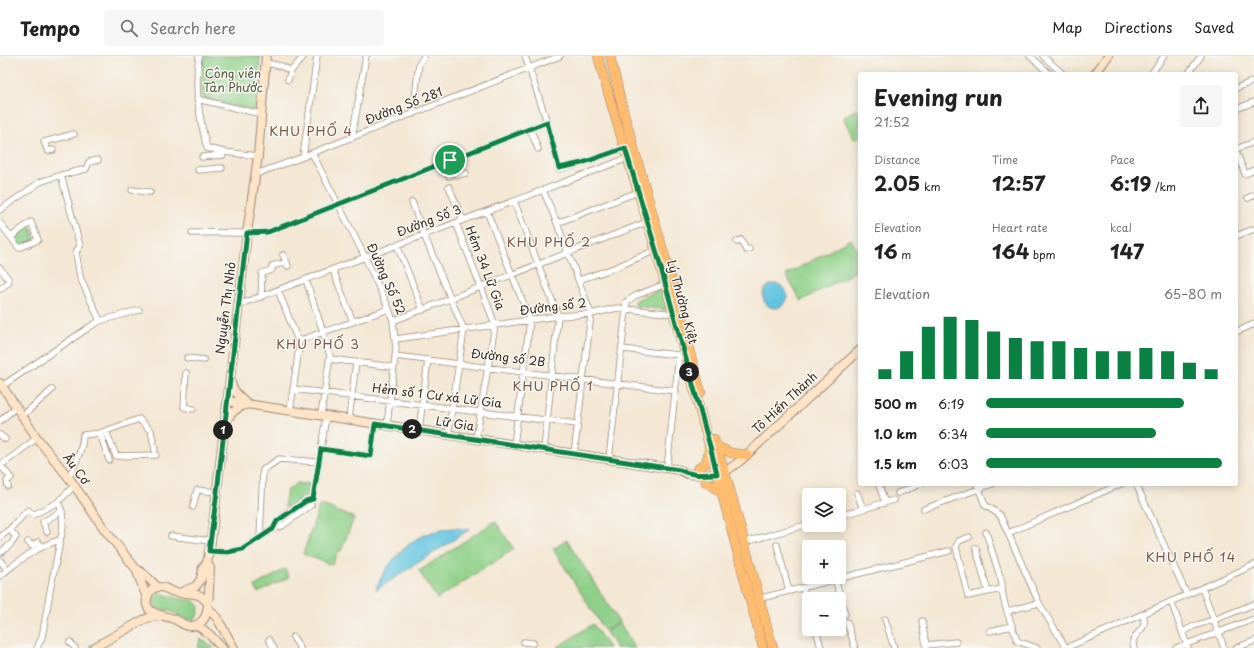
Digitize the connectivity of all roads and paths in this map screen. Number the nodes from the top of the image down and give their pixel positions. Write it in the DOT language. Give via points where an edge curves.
graph roads {
  1 [pos="199,56"];
  2 [pos="304,56"];
  3 [pos="317,56"];
  4 [pos="366,56"];
  5 [pos="424,56"];
  6 [pos="525,56"];
  7 [pos="560,56"];
  8 [pos="598,56"];
  9 [pos="610,56"];
  10 [pos="1030,56"];
  11 [pos="1043,56"];
  12 [pos="1108,56"];
  13 [pos="1164,56"];
  14 [pos="1201,56"];
  15 [pos="266,60"];
  16 [pos="529,69"];
  17 [pos="291,71"];
  18 [pos="1048,72"];
  19 [pos="1061,72"];
  20 [pos="1098,72"];
  21 [pos="1152,72"];
  22 [pos="1189,72"];
  23 [pos="288,80"];
  24 [pos="1254,81"];
  25 [pos="1238,87"];
  26 [pos="197,99"];
  27 [pos="1254,102"];
  28 [pos="1238,108"];
  29 [pos="262,114"];
  30 [pos="413,114"];
  31 [pos="547,122"];
  32 [pos="530,128"];
  33 [pos="74,134"];
  34 [pos="352,138"];
  35 [pos="1254,142"];
  36 [pos="625,148"];
  37 [pos="538,149"];
  38 [pos="1238,149"];
  39 [pos="53,150"];
  40 [pos="312,153"];
  41 [pos="223,155"];
  42 [pos="1238,155"];
  43 [pos="258,156"];
  44 [pos="202,157"];
  45 [pos="303,157"];
  46 [pos="628,158"];
  47 [pos="98,160"];
  48 [pos="450,160"];
  49 [pos="222,168"];
  50 [pos="198,170"];
  51 [pos="1254,170"];
  52 [pos="466,173"];
  53 [pos="256,174"];
  54 [pos="456,174"];
  55 [pos="61,175"];
  56 [pos="449,176"];
  57 [pos="449,187"];
  58 [pos="132,190"];
  59 [pos="543,190"];
  60 [pos="150,192"];
  61 [pos="638,192"];
  62 [pos="514,201"];
  63 [pos="412,202"];
  64 [pos="338,204"];
  65 [pos="0,210"];
  66 [pos="487,212"];
  67 [pos="463,220"];
  68 [pos="647,222"];
  69 [pos="0,223"];
  70 [pos="456,223"];
  71 [pos="557,223"];
  72 [pos="1254,229"];
  73 [pos="192,233"];
  74 [pos="247,233"];
  75 [pos="424,235"];
  76 [pos="1238,235"];
  77 [pos="11,237"];
  78 [pos="737,242"];
  79 [pos="397,246"];
  80 [pos="749,249"];
  81 [pos="656,250"];
  82 [pos="569,253"];
  83 [pos="283,255"];
  84 [pos="365,257"];
  85 [pos="538,264"];
  86 [pos="0,268"];
  87 [pos="333,270"];
  88 [pos="512,275"];
  89 [pos="306,280"];
  90 [pos="579,280"];
  91 [pos="669,283"];
  92 [pos="481,287"];
  93 [pos="0,289"];
  94 [pos="278,290"];
  95 [pos="261,297"];
  96 [pos="451,298"];
  97 [pos="627,302"];
  98 [pos="238,305"];
  99 [pos="617,308"];
  100 [pos="626,309"];
  101 [pos="139,310"];
  102 [pos="389,310"];
  103 [pos="423,310"];
  104 [pos="591,314"];
  105 [pos="677,315"];
  106 [pos="558,316"];
  107 [pos="102,320"];
  108 [pos="530,320"];
  109 [pos="393,321"];
  110 [pos="353,322"];
  111 [pos="1254,324"];
  112 [pos="495,325"];
  113 [pos="464,330"];
  114 [pos="1238,331"];
  115 [pos="324,332"];
  116 [pos="396,339"];
  117 [pos="298,341"];
  118 [pos="622,349"];
  119 [pos="858,352"];
  120 [pos="681,355"];
  121 [pos="395,356"];
  122 [pos="187,358"];
  123 [pos="329,359"];
  124 [pos="204,360"];
  125 [pos="428,360"];
  126 [pos="356,362"];
  127 [pos="459,364"];
  128 [pos="394,367"];
  129 [pos="488,367"];
  130 [pos="524,371"];
  131 [pos="186,373"];
  132 [pos="552,375"];
  133 [pos="230,376"];
  134 [pos="583,378"];
  135 [pos="1,384"];
  136 [pos="618,384"];
  137 [pos="293,389"];
  138 [pos="52,390"];
  139 [pos="676,390"];
  140 [pos="324,394"];
  141 [pos="352,396"];
  142 [pos="227,401"];
  143 [pos="390,401"];
  144 [pos="248,404"];
  145 [pos="422,405"];
  146 [pos="16,407"];
  147 [pos="193,409"];
  148 [pos="452,409"];
  149 [pos="290,411"];
  150 [pos="481,412"];
  151 [pos="22,416"];
  152 [pos="323,416"];
  153 [pos="518,417"];
  154 [pos="349,420"];
  155 [pos="547,420"];
  156 [pos="0,421"];
  157 [pos="375,424"];
  158 [pos="578,424"];
  159 [pos="224,425"];
  160 [pos="387,425"];
  161 [pos="419,430"];
  162 [pos="103,432"];
  163 [pos="0,435"];
  164 [pos="448,435"];
  165 [pos="37,438"];
  166 [pos="5,439"];
  167 [pos="476,439"];
  168 [pos="712,444"];
  169 [pos="514,445"];
  170 [pos="321,449"];
  171 [pos="544,449"];
  172 [pos="574,454"];
  173 [pos="746,455"];
  174 [pos="609,459"];
  175 [pos="109,460"];
  176 [pos="320,462"];
  177 [pos="0,466"];
  178 [pos="667,468"];
  179 [pos="710,473"];
  180 [pos="69,478"];
  181 [pos="8,486"];
  182 [pos="74,486"];
  183 [pos="879,486"];
  184 [pos="916,486"];
  185 [pos="1116,486"];
  186 [pos="1137,486"];
  187 [pos="978,487"];
  188 [pos="217,492"];
  189 [pos="722,493"];
  190 [pos="858,493"];
  191 [pos="898,493"];
  192 [pos="894,500"];
  193 [pos="58,502"];
  194 [pos="885,503"];
  195 [pos="194,507"];
  196 [pos="864,509"];
  197 [pos="924,509"];
  198 [pos="62,511"];
  199 [pos="846,514"];
  200 [pos="802,526"];
  201 [pos="10,530"];
  202 [pos="47,532"];
  203 [pos="986,532"];
  204 [pos="1008,533"];
  205 [pos="171,536"];
  206 [pos="0,537"];
  207 [pos="260,537"];
  208 [pos="969,537"];
  209 [pos="60,540"];
  210 [pos="211,541"];
  211 [pos="28,542"];
  212 [pos="744,542"];
  213 [pos="777,545"];
  214 [pos="42,547"];
  215 [pos="976,548"];
  216 [pos="209,551"];
  217 [pos="949,551"];
  218 [pos="0,553"];
  219 [pos="0,560"];
  220 [pos="207,563"];
  221 [pos="1254,565"];
  222 [pos="136,569"];
  223 [pos="7,570"];
  224 [pos="0,576"];
  225 [pos="846,576"];
  226 [pos="817,584"];
  227 [pos="157,587"];
  228 [pos="803,588"];
  229 [pos="1202,588"];
  230 [pos="1002,589"];
  231 [pos="789,591"];
  232 [pos="804,592"];
  233 [pos="988,592"];
  234 [pos="180,593"];
  235 [pos="1187,594"];
  236 [pos="754,600"];
  237 [pos="1171,601"];
  238 [pos="147,602"];
  239 [pos="1039,603"];
  240 [pos="1254,604"];
  241 [pos="208,605"];
  242 [pos="1007,611"];
  243 [pos="1144,614"];
  244 [pos="161,616"];
  245 [pos="885,619"];
  246 [pos="1254,619"];
  247 [pos="1213,620"];
  248 [pos="922,621"];
  249 [pos="847,622"];
  250 [pos="197,625"];
  251 [pos="1012,626"];
  252 [pos="128,628"];
  253 [pos="990,631"];
  254 [pos="1183,632"];
  255 [pos="1218,632"];
  256 [pos="818,636"];
  257 [pos="293,637"];
  258 [pos="269,640"];
  259 [pos="1254,641"];
  260 [pos="70,642"];
  261 [pos="524,642"];
  262 [pos="956,642"];
  263 [pos="533,643"];
  264 [pos="926,646"];
  265 [pos="1187,646"];
  266 [pos="37,648"];
  267 [pos="75,648"];
  268 [pos="93,648"];
  269 [pos="222,648"];
  270 [pos="234,648"];
  271 [pos="274,648"];
  272 [pos="300,648"];
  273 [pos="763,648"];
  274 [pos="773,648"];
  275 [pos="822,648"];
  276 [pos="855,648"];
  277 [pos="894,648"];
  278 [pos="1037,648"];
  279 [pos="1066,648"];
  280 [pos="1134,648"];
  281 [pos="1176,648"];
  282 [pos="1224,648"];
  283 [pos="1236,648"];
  1 -- 26 [label="street"];
  2 -- 17 [label="street"];
  3 -- 45 [label="street"];
  4 -- 34 [label="street"];
  5 -- 30 [label="street" via="419,64"];
  6 -- 16 [label="street"];
  7 -- 16 [label="street, Đường Số 281"];
  8 -- 36 [label="main road, Lý Thường Kiệt"];
  9 -- 91 [label="main road, Lý Thường Kiệt"];
  10 -- 18 [label="street"];
  11 -- 19 [label="street"];
  12 -- 20 [label="main road"];
  13 -- 21 [label="street"];
  14 -- 22 [label="street"];
  15 -- 17 [label="street"];
  15 -- 29 [label="main road, Nguyễn Thị Nhỏ"];
  16 -- 30 [label="street, Đường Số 281"];
  16 -- 31 [label="street"];
  17 -- 23 [label="street"];
  24 -- 25 [label="street"];
  26 -- 29 [label="street"];
  26 -- 43 [label="street" via="207,148"];
  27 -- 28 [label="street"];
  29 -- 43 [label="main road, Nguyễn Thị Nhỏ"];
  30 -- 34 [label="street, Đường Số 281"];
  31 -- 32 [label="street"];
  31 -- 36 [label="street" via="559,168"];
  32 -- 37 [label="street"];
  32 -- 48 [label="street"];
  33 -- 39 [label="street" via="44,142 48,151"];
  34 -- 40 [label="street, Đường Số 281"];
  35 -- 38 [label="street"];
  36 -- 46 [label="main road, Lý Thường Kiệt"];
  40 -- 45 [label="street, Đường Số 281"];
  40 -- 64 [label="street, Đường Số 52"];
  41 -- 44 [label="street"];
  42 -- 51 [label="street" via="1245,174"];
  43 -- 53 [label="main road, Nguyễn Thị Nhỏ"];
  45 -- 53 [label="street, Đường Số 281"];
  46 -- 59 [label="street, Đường Số 3"];
  46 -- 61 [label="main road, Lý Thường Kiệt"];
  47 -- 55 [label="street" via="89,162 86,169"];
  48 -- 54 [label="street"];
  48 -- 64 [label="street"];
  49 -- 50 [label="street"];
  52 -- 54 [label="street"];
  53 -- 74 [label="main road, Nguyễn Thị Nhỏ"];
  54 -- 56 [label="street"];
  55 -- 65 [label="street" via="40,182"];
  55 -- 107 [label="street" via="80,246 76,252 80,277"];
  57 -- 67 [label="street"];
  58 -- 60 [label="street"];
  59 -- 62 [label="street, Đường Số 3"];
  59 -- 71 [label="street"];
  61 -- 68 [label="main road, Lý Thường Kiệt"];
  61 -- 71 [label="street"];
  62 -- 66 [label="street, Đường Số 3"];
  62 -- 85 [label="street"];
  63 -- 75 [label="street"];
  64 -- 74 [label="street" via="268,232"];
  64 -- 84 [label="street, Đường Số 52"];
  66 -- 67 [label="street, Đường Số 3"];
  66 -- 88 [label="street"];
  67 -- 70 [label="street, Đường Số 3"];
  68 -- 81 [label="main road, Lý Thường Kiệt"];
  68 -- 82 [label="street"];
  69 -- 77 [label="street"];
  70 -- 75 [label="street, Đường Số 3"];
  70 -- 92 [label="street, Hẻm 34 Lữ Gia"];
  71 -- 82 [label="street"];
  72 -- 76 [label="street"];
  73 -- 74 [label="street"];
  74 -- 98 [label="main road, Nguyễn Thị Nhỏ"];
  75 -- 79 [label="street, Đường Số 3"];
  75 -- 96 [label="street"];
  77 -- 77 [label="street" via="19,248 38,240 31,222"];
  78 -- 80 [label="street" via="740,240 746,250"];
  79 -- 84 [label="street, Đường Số 3"];
  79 -- 103 [label="street"];
  81 -- 90 [label="street"];
  81 -- 91 [label="main road, Lý Thường Kiệt"];
  82 -- 85 [label="street"];
  82 -- 90 [label="street"];
  83 -- 95 [label="street" via="287,264 272,266 272,270 262,272"];
  84 -- 87 [label="street, Đường Số 3"];
  84 -- 102 [label="street, Đường Số 52"];
  85 -- 88 [label="street"];
  85 -- 106 [label="street"];
  86 -- 93 [label="street" via="9,280 8,284"];
  87 -- 89 [label="street, Đường Số 3"];
  87 -- 110 [label="street"];
  88 -- 92 [label="street"];
  88 -- 108 [label="street"];
  89 -- 94 [label="street, Đường Số 3"];
  89 -- 115 [label="street"];
  90 -- 104 [label="street"];
  91 -- 97 [label="street" via="635,296"];
  91 -- 105 [label="main road, Lý Thường Kiệt"];
  92 -- 96 [label="street"];
  92 -- 112 [label="street, Hẻm 34 Lữ Gia"];
  94 -- 95 [label="street, Đường Số 3"];
  94 -- 117 [label="street"];
  95 -- 98 [label="street, Đường Số 3"];
  96 -- 103 [label="street"];
  96 -- 113 [label="street"];
  97 -- 99 [label="street"];
  97 -- 100 [label="street"];
  98 -- 133 [label="main road, Nguyễn Thị Nhỏ"];
  99 -- 100 [label="street"];
  99 -- 104 [label="street, Đường số 2"];
  100 -- 105 [label="street"];
  100 -- 118 [label="street"];
  101 -- 107 [label="street"];
  102 -- 109 [label="street, Đường Số 52"];
  102 -- 110 [label="street"];
  103 -- 109 [label="street"];
  104 -- 106 [label="street, Đường số 2"];
  104 -- 134 [label="street"];
  105 -- 120 [label="main road, Lý Thường Kiệt"];
  105 -- 168 [label="main road, Lý Thường Kiệt" via="685,334"];
  106 -- 108 [label="street, Đường số 2"];
  106 -- 132 [label="street"];
  107 -- 135 [label="street"];
  108 -- 112 [label="street, Đường số 2"];
  108 -- 130 [label="street"];
  109 -- 116 [label="street, Đường Số 52"];
  110 -- 115 [label="street"];
  111 -- 114 [label="street"];
  112 -- 113 [label="street, Đường số 2"];
  112 -- 129 [label="street, Hẻm 34 Lữ Gia"];
  113 -- 116 [label="street, Đường số 2"];
  113 -- 127 [label="street"];
  115 -- 117 [label="street"];
  115 -- 123 [label="street"];
  116 -- 121 [label="street, Đường Số 52"];
  117 -- 137 [label="street"];
  118 -- 120 [label="street"];
  118 -- 136 [label="street"];
  119 -- 173 [label="main road, Tô Hiến Thành"];
  120 -- 139 [label="street"];
  120 -- 168 [label="main road, Lý Thường Kiệt"];
  121 -- 125 [label="street, Đường số 2B"];
  121 -- 128 [label="street, Đường Số 52"];
  122 -- 124 [label="street"];
  123 -- 126 [label="street"];
  123 -- 140 [label="street"];
  125 -- 127 [label="street, Đường số 2B"];
  125 -- 145 [label="street"];
  126 -- 128 [label="street"];
  126 -- 141 [label="street"];
  127 -- 129 [label="street, Đường số 2B"];
  127 -- 148 [label="street"];
  128 -- 143 [label="street, Đường Số 52"];
  129 -- 130 [label="street, Đường số 2B"];
  129 -- 150 [label="street, Hẻm 34 Lữ Gia"];
  130 -- 132 [label="street, Đường số 2B"];
  130 -- 153 [label="street"];
  131 -- 147 [label="street" via="184,407"];
  132 -- 134 [label="street, Đường số 2B"];
  132 -- 155 [label="street"];
  133 -- 142 [label="main road, Nguyễn Thị Nhỏ"];
  133 -- 144 [label="main road" via="231,386"];
  134 -- 136 [label="street, Đường số 2B"];
  134 -- 158 [label="street"];
  135 -- 146 [label="main road, Âu Cơ"];
  136 -- 139 [label="street, Đường số 2B"];
  136 -- 174 [label="street"];
  137 -- 140 [label="street, Hẻm số 1 Cư xá Lữ Gia"];
  137 -- 149 [label="street"];
  138 -- 151 [label="street"];
  139 -- 178 [label="street"];
  140 -- 141 [label="street, Hẻm số 1 Cư xá Lữ Gia"];
  140 -- 152 [label="street"];
  141 -- 143 [label="street, Hẻm số 1 Cư xá Lữ Gia"];
  141 -- 154 [label="street"];
  142 -- 144 [label="main road, Lữ Gia"];
  142 -- 159 [label="main road, Nguyễn Thị Nhỏ"];
  143 -- 145 [label="street, Hẻm số 1 Cư xá Lữ Gia"];
  143 -- 160 [label="street, Đường Số 52"];
  144 -- 149 [label="main road, Lữ Gia"];
  144 -- 159 [label="main road" via="235,409"];
  145 -- 148 [label="street, Hẻm số 1 Cư xá Lữ Gia"];
  145 -- 161 [label="street"];
  146 -- 151 [label="main road, Âu Cơ"];
  146 -- 156 [label="street"];
  148 -- 150 [label="street, Hẻm số 1 Cư xá Lữ Gia"];
  148 -- 164 [label="street"];
  149 -- 152 [label="main road, Lữ Gia"];
  150 -- 153 [label="street, Hẻm số 1 Cư xá Lữ Gia"];
  150 -- 167 [label="street, Hẻm 34 Lữ Gia"];
  151 -- 165 [label="main road, Âu Cơ"];
  152 -- 154 [label="main road, Lữ Gia"];
  152 -- 170 [label="street"];
  153 -- 155 [label="street, Hẻm số 1 Cư xá Lữ Gia"];
  153 -- 169 [label="street"];
  154 -- 157 [label="main road, Lữ Gia"];
  155 -- 158 [label="street, Hẻm số 1 Cư xá Lữ Gia"];
  155 -- 171 [label="street"];
  157 -- 160 [label="main road, Lữ Gia"];
  157 -- 170 [label="street" via="371,456"];
  158 -- 172 [label="street"];
  159 -- 188 [label="main road, Nguyễn Thị Nhỏ"];
  160 -- 161 [label="main road, Lữ Gia"];
  161 -- 164 [label="main road, Lữ Gia"];
  162 -- 162 [label="street" via="139,419 151,431 156,452 134,457 116,456"];
  162 -- 175 [label="street"];
  162 -- 180 [label="street" via="83,435 80,451"];
  163 -- 166 [label="street"];
  164 -- 167 [label="main road, Lữ Gia"];
  165 -- 177 [label="street"];
  165 -- 180 [label="main road, Âu Cơ"];
  167 -- 169 [label="main road, Lữ Gia"];
  168 -- 173 [label="main road" via="731,453"];
  168 -- 179 [label="main road, Lý Thường Kiệt"];
  168 -- 179 [label="main road" via="704,466"];
  169 -- 171 [label="main road, Lữ Gia"];
  170 -- 176 [label="street"];
  171 -- 172 [label="main road, Lữ Gia"];
  172 -- 174 [label="main road, Lữ Gia"];
  173 -- 179 [label="main road, Tô Hiến Thành" via="735,465"];
  174 -- 178 [label="main road, Lữ Gia"];
  176 -- 207 [label="street" via="311,505 282,526"];
  176 -- 207 [label="street" via="279,459 263,470"];
  177 -- 181 [label="street" via="11,478 7,481"];
  178 -- 179 [label="main road, Lữ Gia" via="688,474"];
  179 -- 189 [label="main road, Lý Thường Kiệt"];
  179 -- 189 [label="main road" via="706,482"];
  179 -- 212 [label="main road, Lý Thường Kiệt"];
  180 -- 182 [label="main road, Âu Cơ"];
  182 -- 193 [label="street"];
  182 -- 222 [label="main road, Âu Cơ"];
  183 -- 194 [label="street"];
  184 -- 191 [label="street"];
  185 -- 204 [label="street"];
  186 -- 235 [label="street"];
  187 -- 197 [label="street"];
  187 -- 204 [label="street" via="985,505 1000,515"];
  188 -- 195 [label="street" via="197,490"];
  188 -- 210 [label="main road, Nguyễn Thị Nhỏ"];
  189 -- 236 [label="main road, Lý Thường Kiệt"];
  190 -- 196 [label="street"];
  192 -- 194 [label="street"];
  193 -- 198 [label="street"];
  193 -- 201 [label="street" via="33,515 28,510"];
  194 -- 196 [label="street"];
  196 -- 199 [label="street"];
  198 -- 202 [label="street" via="43,522"];
  198 -- 209 [label="street" via="63,528"];
  200 -- 212 [label="street"];
  201 -- 206 [label="street"];
  201 -- 218 [label="street" via="16,537"];
  203 -- 230 [label="street"];
  204 -- 239 [label="street"];
  205 -- 210 [label="street"];
  207 -- 216 [label="street" via="243,549 228,552"];
  208 -- 233 [label="street" via="959,541 956,547 968,596"];
  209 -- 214 [label="street"];
  209 -- 266 [label="street" via="42,637"];
  210 -- 216 [label="main road, Nguyễn Thị Nhỏ"];
  211 -- 214 [label="street" via="32,546 38,542"];
  212 -- 236 [label="main road, Lý Thường Kiệt"];
  213 -- 231 [label="street"];
  214 -- 223 [label="street"];
  215 -- 233 [label="street"];
  216 -- 220 [label="main road, Nguyễn Thị Nhỏ"];
  217 -- 225 [label="street"];
  219 -- 223 [label="street"];
  220 -- 234 [label="main road, Nguyễn Thị Nhỏ" via="196,586"];
  220 -- 241 [label="main road, Nguyễn Thị Nhỏ" via="210,568"];
  221 -- 229 [label="street"];
  222 -- 227 [label="main road, Âu Cơ"];
  222 -- 238 [label="main road, Âu Cơ"];
  223 -- 224 [label="street"];
  226 -- 228 [label="street"];
  227 -- 234 [label="main road"];
  227 -- 238 [label="main road" via="151,590"];
  228 -- 231 [label="street"];
  228 -- 232 [label="street"];
  229 -- 235 [label="street"];
  229 -- 247 [label="street"];
  230 -- 233 [label="street"];
  230 -- 242 [label="street"];
  231 -- 236 [label="street"];
  234 -- 241 [label="main road" via="201,596"];
  235 -- 237 [label="street"];
  236 -- 273 [label="main road, Lý Thường Kiệt"];
  236 -- 274 [label="main road, Lý Thường Kiệt"];
  237 -- 243 [label="street"];
  237 -- 254 [label="street"];
  238 -- 244 [label="main road" via="150,611"];
  238 -- 252 [label="main road" via="142,614"];
  239 -- 242 [label="street"];
  239 -- 279 [label="street"];
  240 -- 247 [label="street"];
  241 -- 250 [label="main road" via="205,618"];
  241 -- 270 [label="main road"];
  242 -- 251 [label="street"];
  243 -- 279 [label="street"];
  243 -- 280 [label="street" via="1145,620 1133,641"];
  244 -- 250 [label="main road" via="170,617 186,625"];
  244 -- 252 [label="main road"];
  245 -- 277 [label="street"];
  246 -- 255 [label="street"];
  247 -- 254 [label="street"];
  247 -- 255 [label="street"];
  248 -- 264 [label="street"];
  249 -- 276 [label="street"];
  250 -- 269 [label="main road"];
  251 -- 253 [label="street"];
  251 -- 278 [label="street" via="1017,640"];
  252 -- 268 [label="main road"];
  254 -- 265 [label="street"];
  255 -- 265 [label="street"];
  255 -- 282 [label="street"];
  256 -- 275 [label="street"];
  257 -- 272 [label="street"];
  258 -- 271 [label="street"];
  259 -- 283 [label="street"];
  260 -- 267 [label="street"];
  261 -- 263 [label="street"];
  262 -- 264 [label="street"];
  265 -- 281 [label="street"];
}
